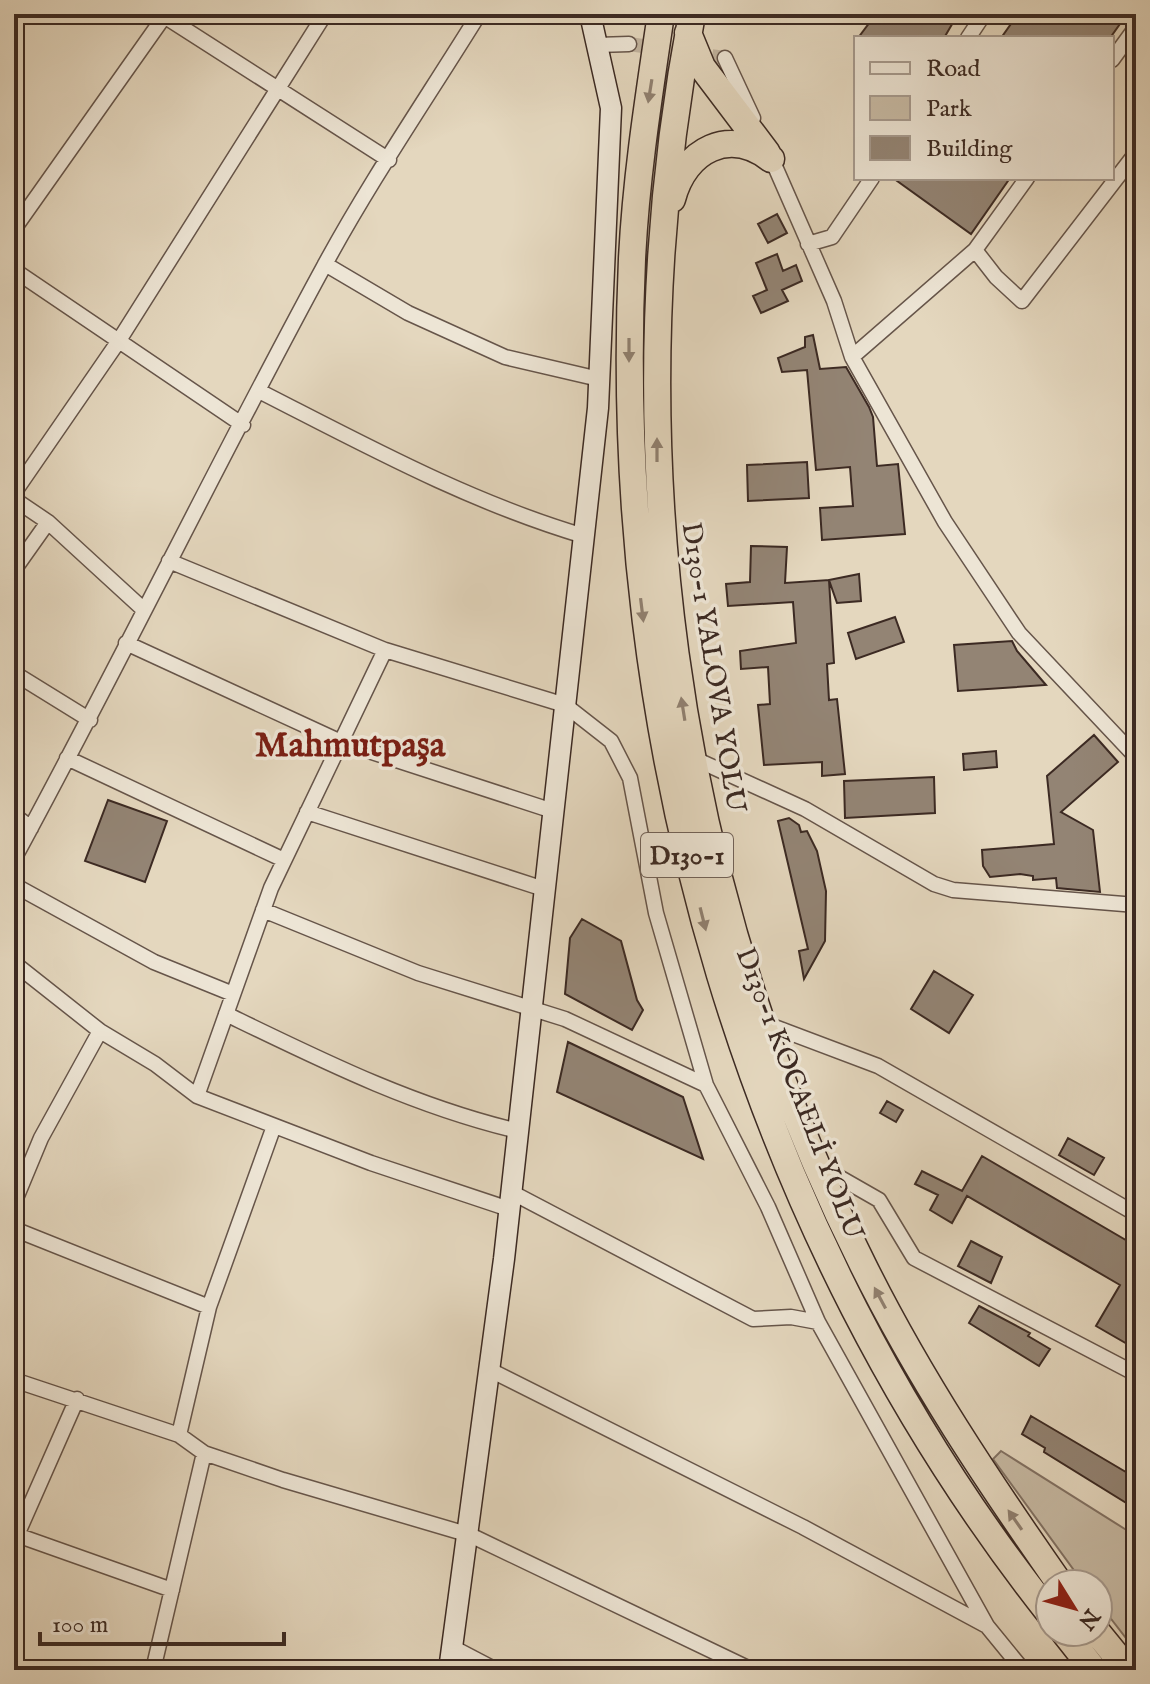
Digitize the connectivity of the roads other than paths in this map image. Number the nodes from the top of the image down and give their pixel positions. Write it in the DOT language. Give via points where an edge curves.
graph roads {
  1 [pos="325,14"];
  2 [pos="479,14"];
  3 [pos="590,14"];
  4 [pos="661,14"];
  5 [pos="984,14"];
  6 [pos="164,15"];
  7 [pos="690,24"];
  8 [pos="1136,27"];
  9 [pos="969,36"];
  10 [pos="629,44"];
  11 [pos="597,45"];
  12 [pos="1114,57"];
  13 [pos="725,58"];
  14 [pos="279,90"];
  15 [pos="1136,153"];
  16 [pos="771,159"];
  17 [pos="389,160"];
  18 [pos="871,180"];
  19 [pos="1026,180"];
  20 [pos="14,229"];
  21 [pos="664,234"];
  22 [pos="808,244"];
  23 [pos="975,250"];
  24 [pos="325,264"];
  25 [pos="14,270"];
  26 [pos="118,342"];
  27 [pos="852,357"];
  28 [pos="599,379"];
  29 [pos="259,391"];
  30 [pos="243,425"];
  31 [pos="14,493"];
  32 [pos="14,499"];
  33 [pos="48,522"];
  34 [pos="584,536"];
  35 [pos="169,561"];
  36 [pos="14,570"];
  37 [pos="144,610"];
  38 [pos="126,643"];
  39 [pos="385,650"];
  40 [pos="14,673"];
  41 [pos="565,705"];
  42 [pos="90,720"];
  43 [pos="341,742"];
  44 [pos="692,757"];
  45 [pos="1136,757"];
  46 [pos="67,758"];
  47 [pos="553,811"];
  48 [pos="307,812"];
  49 [pos="14,815"];
  50 [pos="31,828"];
  51 [pos="14,859"];
  52 [pos="284,860"];
  53 [pos="14,885"];
  54 [pos="544,889"];
  55 [pos="1136,905"];
  56 [pos="263,910"];
  57 [pos="14,963"];
  58 [pos="233,994"];
  59 [pos="531,1009"];
  60 [pos="226,1014"];
  61 [pos="763,1023"];
  62 [pos="100,1031"];
  63 [pos="706,1085"];
  64 [pos="197,1096"];
  65 [pos="274,1126"];
  66 [pos="518,1131"];
  67 [pos="818,1165"];
  68 [pos="510,1201"];
  69 [pos="14,1203"];
  70 [pos="1136,1214"];
  71 [pos="14,1229"];
  72 [pos="209,1307"];
  73 [pos="818,1322"];
  74 [pos="490,1370"];
  75 [pos="1136,1374"];
  76 [pos="14,1380"];
  77 [pos="77,1399"];
  78 [pos="179,1435"];
  79 [pos="204,1453"];
  80 [pos="15,1534"];
  81 [pos="470,1535"];
  82 [pos="1049,1568"];
  83 [pos="172,1590"];
  84 [pos="1034,1592"];
  85 [pos="987,1626"];
  86 [pos="452,1647"];
  87 [pos="1071,1648"];
  88 [pos="1075,1648"];
  89 [pos="1110,1648"];
  90 [pos="153,1670"];
  91 [pos="449,1670"];
  92 [pos="496,1670"];
  93 [pos="752,1670"];
  94 [pos="1023,1670"];
  95 [pos="1084,1670"];
  96 [pos="1094,1670"];
  97 [pos="1128,1670"];
  1 -- 14 [label="street"];
  2 -- 17 [label="street"];
  3 -- 11 [label="main road"];
  4 -- 84 [label="highway, D130-1 KOCAELİ YOLU / D130-1, one-way" via="632,254 630,418 646,641 682,833 711,951 760,1094 837,1274 914,1417"];
  5 -- 9 [label="street"];
  6 -- 14 [label="street"];
  6 -- 20 [label="street"];
  7 -- 16 [label="highway" via="702,67"];
  7 -- 21 [label="highway, D130-1 YALOVA YOLU / D130-1"];
  8 -- 12 [label="street"];
  10 -- 11 [label="street"];
  11 -- 28 [label="main road" via="611,108"];
  13 -- 16 [label="street"];
  14 -- 17 [label="street"];
  14 -- 26 [label="street"];
  15 -- 23 [label="street" via="1022,301"];
  16 -- 21 [label="highway" via="750,145 707,149 674,191"];
  16 -- 22 [label="street"];
  17 -- 24 [label="street"];
  18 -- 22 [label="street" via="832,237"];
  19 -- 23 [label="street"];
  44 -- 21 [label="highway, D130-1 YALOVA YOLU / D130-1, one-way" via="658,493"];
  22 -- 27 [label="street"];
  23 -- 27 [label="street"];
  24 -- 28 [label="street" via="408,313 505,357"];
  24 -- 29 [label="street"];
  25 -- 26 [label="street"];
  26 -- 30 [label="street"];
  26 -- 31 [label="street"];
  27 -- 45 [label="street" via="986,589 1019,633"];
  28 -- 34 [label="main road"];
  29 -- 30 [label="street"];
  29 -- 34 [label="street" via="407,467 527,519"];
  30 -- 35 [label="street"];
  32 -- 33 [label="street"];
  33 -- 36 [label="street"];
  33 -- 37 [label="street"];
  34 -- 41 [label="main road"];
  35 -- 37 [label="street"];
  35 -- 39 [label="street"];
  37 -- 38 [label="street"];
  38 -- 42 [label="street"];
  38 -- 43 [label="street"];
  39 -- 41 [label="street"];
  39 -- 43 [label="street"];
  40 -- 42 [label="street"];
  41 -- 47 [label="main road"];
  41 -- 63 [label="street" via="611,741 630,778 656,913"];
  42 -- 46 [label="street"];
  43 -- 47 [label="street"];
  43 -- 48 [label="street"];
  44 -- 55 [label="street" via="805,809 934,884 953,890"];
  44 -- 61 [label="highway, D130-1 YALOVA YOLU / D130-1" via="726,907"];
  46 -- 50 [label="street"];
  46 -- 52 [label="street"];
  47 -- 54 [label="main road"];
  48 -- 52 [label="street"];
  48 -- 54 [label="street"];
  49 -- 50 [label="street"];
  50 -- 51 [label="street"];
  52 -- 56 [label="street"];
  53 -- 58 [label="street" via="154,962"];
  54 -- 59 [label="main road"];
  56 -- 58 [label="street"];
  56 -- 59 [label="street" via="418,973"];
  57 -- 62 [label="street"];
  58 -- 60 [label="street"];
  59 -- 63 [label="street" via="565,1019"];
  59 -- 66 [label="main road"];
  60 -- 64 [label="street"];
  60 -- 66 [label="street" via="363,1080 453,1116"];
  61 -- 67 [label="highway, D130-1 YALOVA YOLU / D130-1"];
  61 -- 70 [label="street" via="878,1066"];
  62 -- 64 [label="street"];
  62 -- 69 [label="street" via="41,1138"];
  63 -- 73 [label="street"];
  64 -- 65 [label="street"];
  65 -- 68 [label="street"];
  65 -- 72 [label="street"];
  66 -- 68 [label="main road"];
  67 -- 75 [label="street" via="879,1200 904,1246 926,1266"];
  82 -- 67 [label="highway, D130-1 YALOVA YOLU / D130-1, one-way" via="945,1414 862,1264"];
  68 -- 73 [label="street" via="753,1319"];
  68 -- 74 [label="main road"];
  71 -- 72 [label="street"];
  72 -- 78 [label="street"];
  73 -- 85 [label="street"];
  74 -- 81 [label="main road"];
  74 -- 85 [label="street"];
  76 -- 77 [label="street"];
  77 -- 78 [label="street"];
  77 -- 80 [label="street"];
  78 -- 79 [label="street"];
  79 -- 81 [label="street"];
  79 -- 83 [label="street"];
  80 -- 83 [label="street"];
  81 -- 86 [label="main road"];
  81 -- 93 [label="street"];
  83 -- 90 [label="street"];
  85 -- 94 [label="street"];
  86 -- 91 [label="main road"];
  86 -- 92 [label="street"];
  87 -- 95 [label="street"];
  88 -- 96 [label="highway"];
  89 -- 97 [label="highway"];
}
